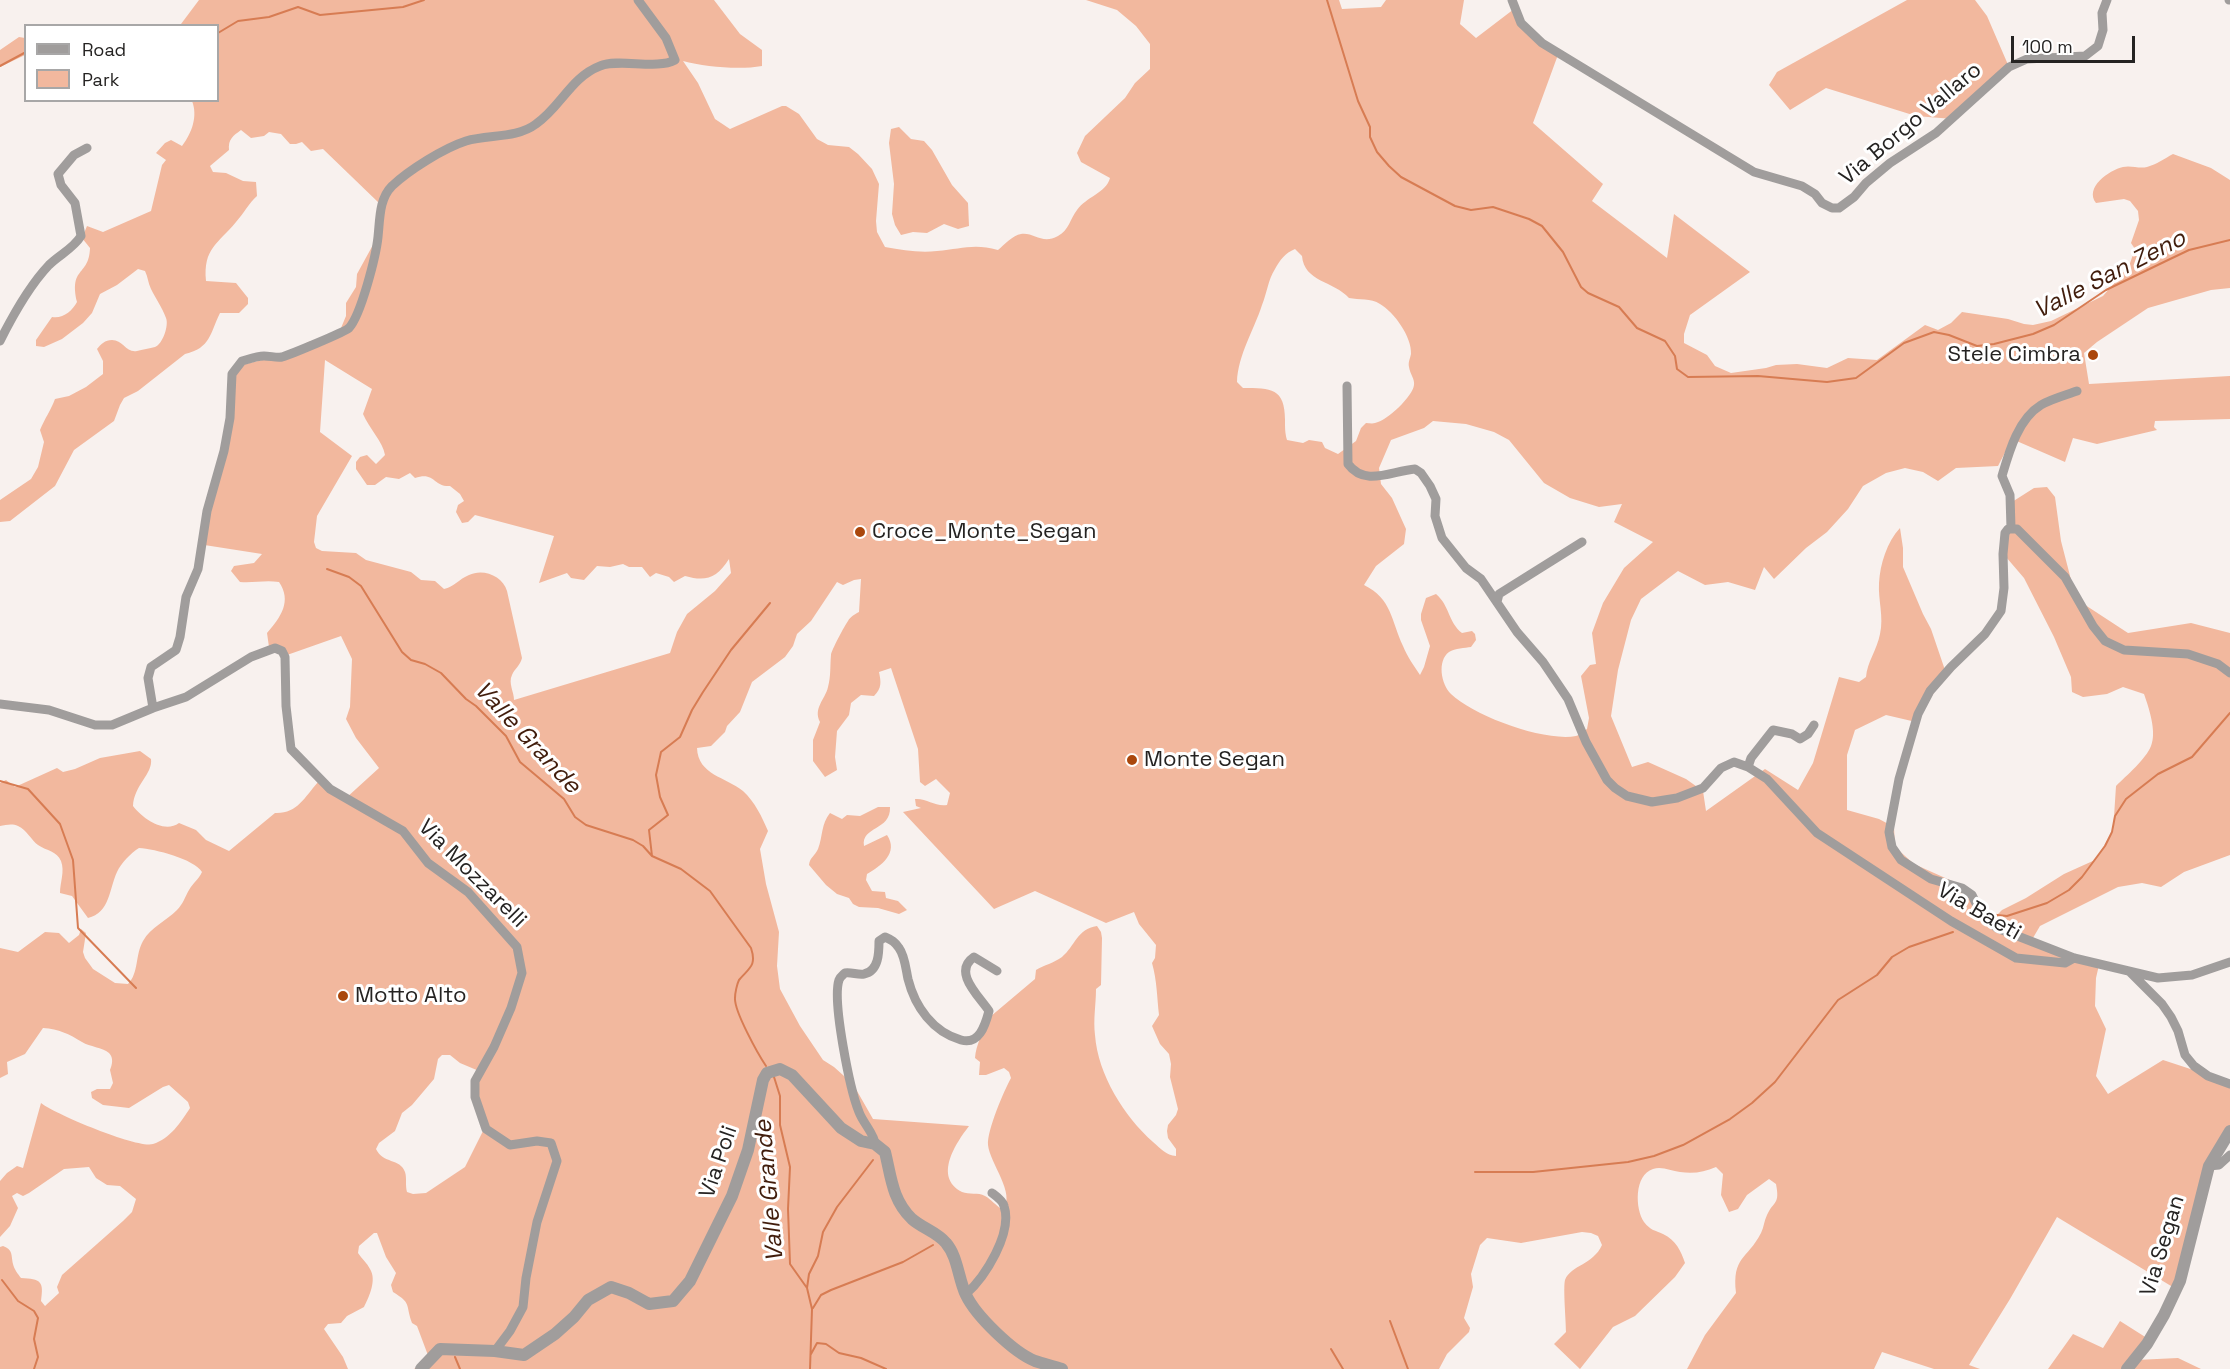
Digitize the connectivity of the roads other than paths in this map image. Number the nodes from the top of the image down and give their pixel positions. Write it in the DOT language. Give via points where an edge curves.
graph roads {
  1 [pos="638,0"];
  2 [pos="1512,0"];
  3 [pos="2107,0"];
  4 [pos="87,148"];
  5 [pos="0,341"];
  6 [pos="1347,386"];
  7 [pos="2077,391"];
  8 [pos="2011,528"];
  9 [pos="1582,542"];
  10 [pos="1497,602"];
  11 [pos="2230,673"];
  12 [pos="0,704"];
  13 [pos="153,708"];
  14 [pos="1814,725"];
  15 [pos="1748,767"];
  16 [pos="2074,958"];
  17 [pos="2230,962"];
  18 [pos="997,970"];
  19 [pos="2130,972"];
  20 [pos="2230,1084"];
  21 [pos="2230,1131"];
  22 [pos="875,1144"];
  23 [pos="2230,1155"];
  24 [pos="2209,1166"];
  25 [pos="992,1193"];
  26 [pos="966,1294"];
  27 [pos="495,1351"];
  28 [pos="421,1369"];
  29 [pos="1062,1369"];
  30 [pos="2127,1369"];
  1 -- 13 [label="street" via="666,38 675,60 666,66 600,65 580,79 538,123 522,132 466,141 406,175 383,197 377,253 349,328 282,357 242,361 232,374 230,418 207,511 198,569 186,597 176,650 151,667 148,678"];
  2 -- 3 [label="street, Via Borgo Vallaro" via="1521,23 1542,43 1754,172 1802,186 1832,208 1839,208 1890,163 1936,133 2009,67 2027,59 2085,56 2098,46"];
  4 -- 5 [label="street" via="74,155 58,174 75,203 81,236 74,247 49,265"];
  6 -- 10 [label="street" via="1348,464 1353,471 1370,477 1415,469 1421,473 1436,499 1435,516 1442,538"];
  7 -- 8 [label="street" via="2041,405 2012,446 2002,476 2010,495"];
  8 -- 11 [label="street" via="2017,529 2065,577 2105,641 2124,650 2188,654 2218,664"];
  8 -- 16 [label="street" via="2005,533 2001,611 1985,634 1930,691 1918,714 1889,832 1892,847 1901,860 1931,879 1972,895 1981,914 1997,928"];
  9 -- 10 [label="street" via="1499,594"];
  10 -- 15 [label="street" via="1568,699 1607,780 1627,796 1652,802 1677,798 1703,788 1722,768 1734,762"];
  12 -- 13 [label="street" via="49,710 95,725 112,725"];
  13 -- 27 [label="street, Via Mozzarelli" via="186,697 251,657 275,648 282,651 291,749 330,789 403,831 428,863 468,892 517,947 522,973 511,1008 475,1081 475,1097 486,1129 510,1145 551,1143 557,1161 537,1222 523,1307"];
  14 -- 15 [label="street" via="1800,739 1773,730"];
  15 -- 16 [label="street, Via Baeti" via="1767,779 1817,833 2016,958 2065,963"];
  16 -- 19 [label="street, Via Baeti"];
  17 -- 19 [label="street, Via Baeti" via="2192,975 2158,978"];
  18 -- 22 [label="street" via="974,957 967,962 964,970 970,985 989,1011 986,1025 977,1038 968,1042 947,1036 925,1015 910,987 901,950 894,940 885,937 879,941 877,962 870,972 845,973 839,981 844,1057 858,1110"];
  19 -- 20 [label="street" via="2162,1004 2194,1066"];
  21 -- 24 [label="street, Via Segan"];
  22 -- 26 [label="street" via="885,1152 899,1203 913,1219 946,1243"];
  22 -- 27 [label="street, Via Poli" via="861,1141 842,1128 792,1075 772,1070 763,1080 748,1150 732,1196 690,1281 673,1301 649,1305 611,1287 588,1300 555,1334 524,1355"];
  23 -- 24 [label="street" via="2220,1165"];
  24 -- 30 [label="street, Via Segan" via="2180,1281 2147,1344"];
  25 -- 26 [label="street" via="1004,1205 1006,1228 978,1283"];
  26 -- 29 [label="street" via="984,1321 1009,1343 1035,1361"];
  27 -- 28 [label="street, Via Poli" via="440,1348"];
}
